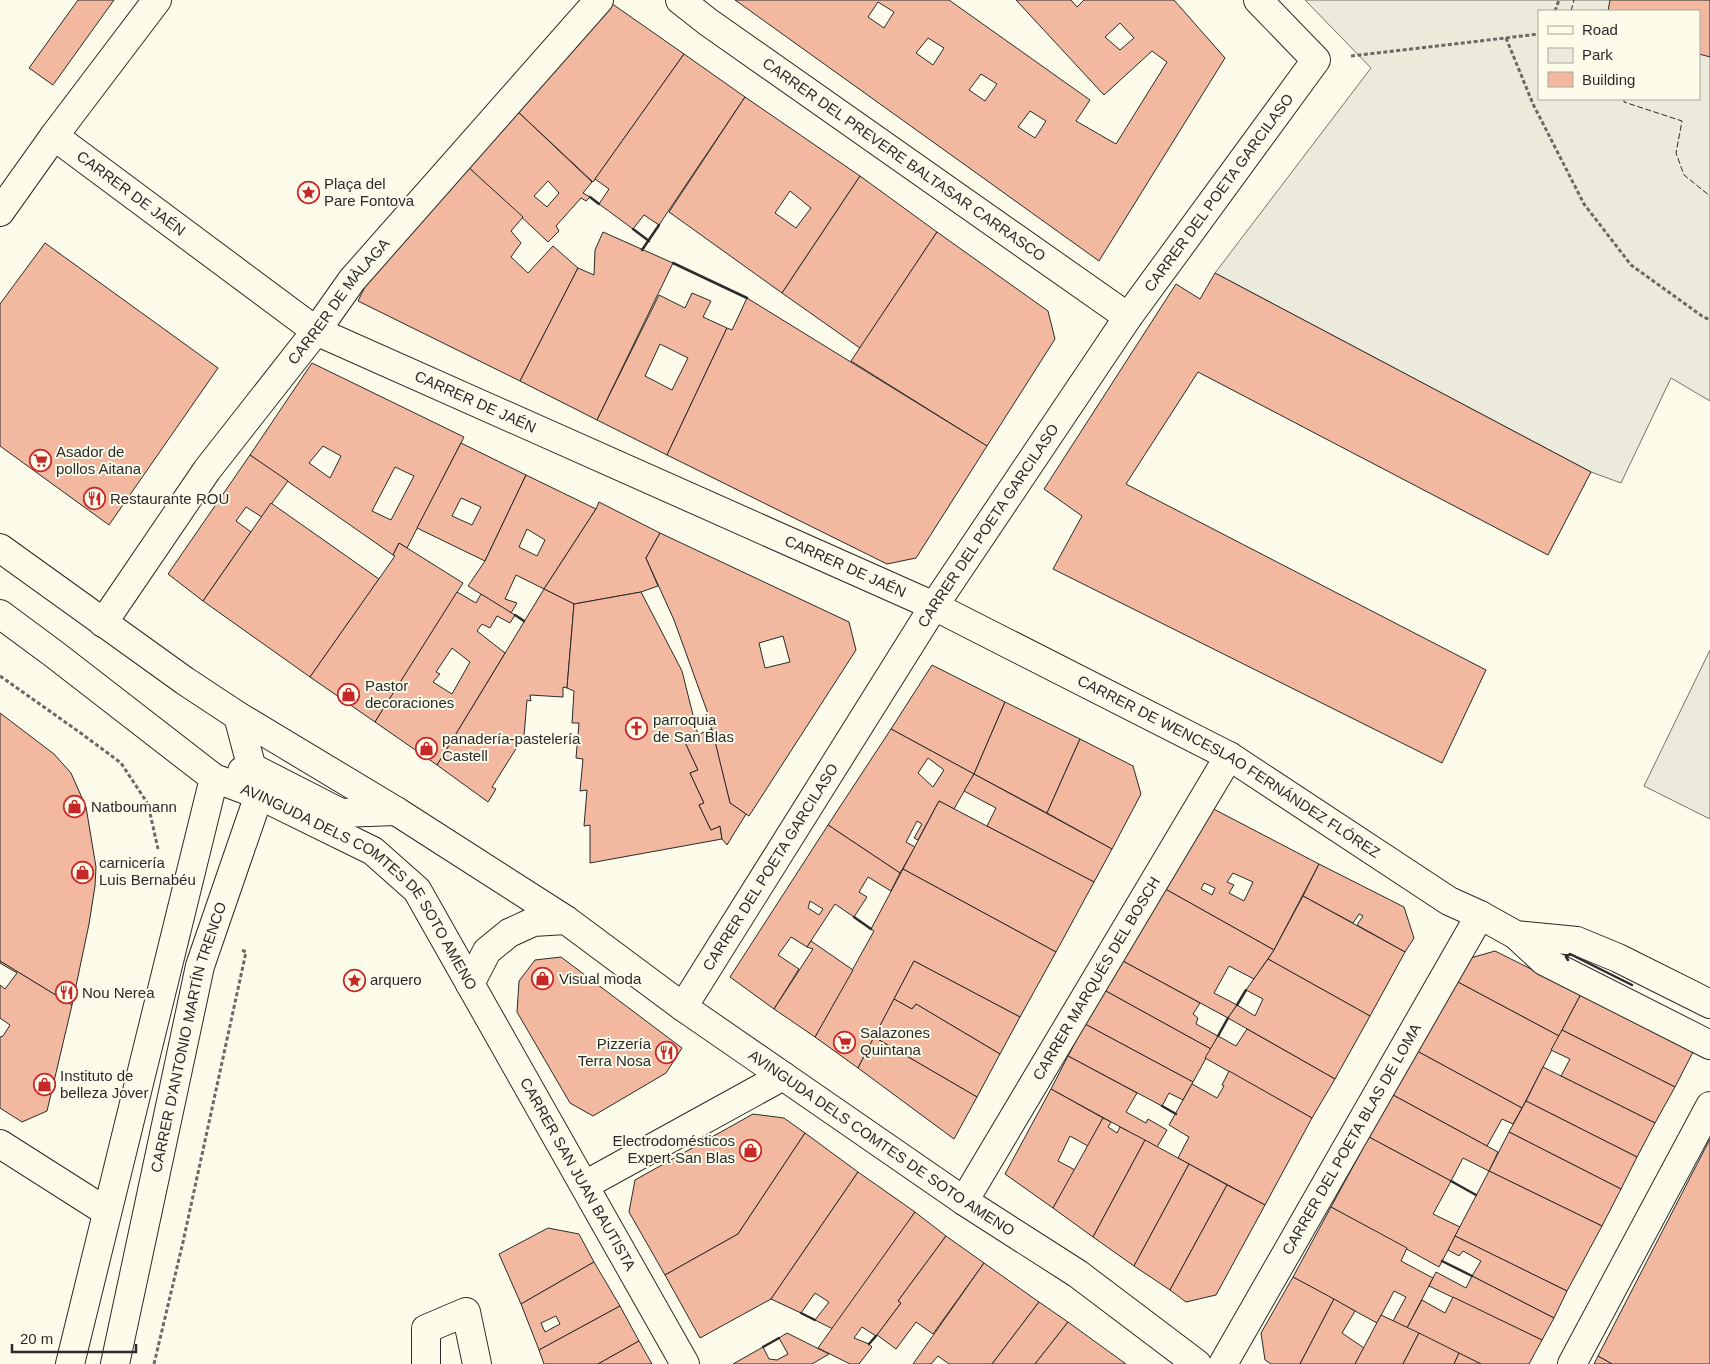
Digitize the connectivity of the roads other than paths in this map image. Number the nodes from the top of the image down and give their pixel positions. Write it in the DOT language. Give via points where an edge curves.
graph roads {
  1 [pos="157,0"];
  2 [pos="599,0"];
  3 [pos="680,0"];
  4 [pos="1258,0"];
  5 [pos="54,136"];
  6 [pos="0,212"];
  7 [pos="1128,317"];
  8 [pos="316,331"];
  9 [pos="0,548"];
  10 [pos="934,606"];
  11 [pos="0,614"];
  12 [pos="103,623"];
  13 [pos="238,716"];
  14 [pos="1229,756"];
  15 [pos="252,768"];
  16 [pos="214,778"];
  17 [pos="259,795"];
  18 [pos="396,811"];
  19 [pos="1480,915"];
  20 [pos="566,920"];
  21 [pos="1516,935"];
  22 [pos="470,984"];
  23 [pos="1710,1004"];
  24 [pos="683,1007"];
  25 [pos="1710,1045"];
  26 [pos="783,1076"];
  27 [pos="1710,1106"];
  28 [pos="0,1144"];
  29 [pos="584,1186"];
  30 [pos="964,1201"];
  31 [pos="107,1212"];
  32 [pos="70,1364"];
  33 [pos="115,1364"];
  34 [pos="426,1364"];
  35 [pos="477,1364"];
  36 [pos="685,1364"];
  37 [pos="1197,1364"];
  38 [pos="1223,1364"];
  39 [pos="1572,1364"];
  1 -- 5 [label="street"];
  2 -- 8 [label="street, CARRER DE MÀLAGA" via="352,280"];
  3 -- 7 [label="street, CARRER DEL PREVERE BALTASAR CARRASCO"];
  4 -- 7 [label="street, CARRER DEL POETA GARCILASO" via="1316,60"];
  5 -- 6 [label="street"];
  5 -- 8 [label="street, CARRER DE JAÉN"];
  7 -- 10 [label="street, CARRER DEL POETA GARCILASO"];
  8 -- 10 [label="street, CARRER DE JAÉN"];
  8 -- 12 [label="street, CARRER DE MÀLAGA" via="207,470"];
  9 -- 12 [label="street, AVINGUDA DELS COMTES DE SOTO AMENO"];
  10 -- 14 [label="street, CARRER DE WENCESLAO FERNÁNDEZ FLÓREZ"];
  10 -- 24 [label="street, CARRER DEL POETA GARCILASO"];
  11 -- 16 [label="street, AVINGUDA DELS COMTES DE SOTO AMENO"];
  12 -- 13 [label="street, AVINGUDA DELS COMTES DE SOTO AMENO"];
  13 -- 15 [label="street"];
  13 -- 18 [label="street, AVINGUDA DELS COMTES DE SOTO AMENO"];
  14 -- 19 [label="street, CARRER DE WENCESLAO FERNÁNDEZ FLÓREZ" via="1449,901"];
  14 -- 30 [label="street, CARRER MARQUÉS DEL BOSCH"];
  15 -- 16 [label="street, AVINGUDA DELS COMTES DE SOTO AMENO"];
  15 -- 17 [label="street"];
  15 -- 18 [label="street, AVINGUDA DELS COMTES DE SOTO AMENO" via="341,813"];
  16 -- 17 [label="street, AVINGUDA DELS COMTES DE SOTO AMENO"];
  16 -- 31 [label="street"];
  17 -- 22 [label="street, AVINGUDA DELS COMTES DE SOTO AMENO" via="373,851 418,890"];
  17 -- 33 [label="street, CARRER D'ANTONIO MARTÍN TRENCO" via="200,966"];
  18 -- 20 [label="street, AVINGUDA DELS COMTES DE SOTO AMENO"];
  19 -- 21 [label="street, CARRER DE WENCESLAO FERNÁNDEZ FLÓREZ"];
  19 -- 38 [label="street, CARRER DEL POETA BLAS DE LOMA"];
  20 -- 22 [label="street, AVINGUDA DELS COMTES DE SOTO AMENO" via="533,922 509,933 487,951"];
  20 -- 24 [label="street, AVINGUDA DELS COMTES DE SOTO AMENO"];
  21 -- 23 [label="street, CARRER DE WENCESLAO FERNÁNDEZ FLÓREZ" via="1577,941"];
  21 -- 25 [label="street, CARRER DE WENCESLAO FERNÁNDEZ FLÓREZ" via="1544,961"];
  22 -- 29 [label="street, CARRER SAN JUAN BAUTISTA"];
  24 -- 26 [label="street, AVINGUDA DELS COMTES DE SOTO AMENO"];
  26 -- 29 [label="street"];
  26 -- 30 [label="street, AVINGUDA DELS COMTES DE SOTO AMENO"];
  27 -- 39 [label="street"];
  28 -- 31 [label="street"];
  29 -- 36 [label="street, CARRER SAN JUAN BAUTISTA"];
  30 -- 37 [label="street, AVINGUDA DELS COMTES DE SOTO AMENO" via="1078,1274"];
  31 -- 32 [label="street"];
  34 -- 35 [label="street" via="426,1329 466,1312"];
}
